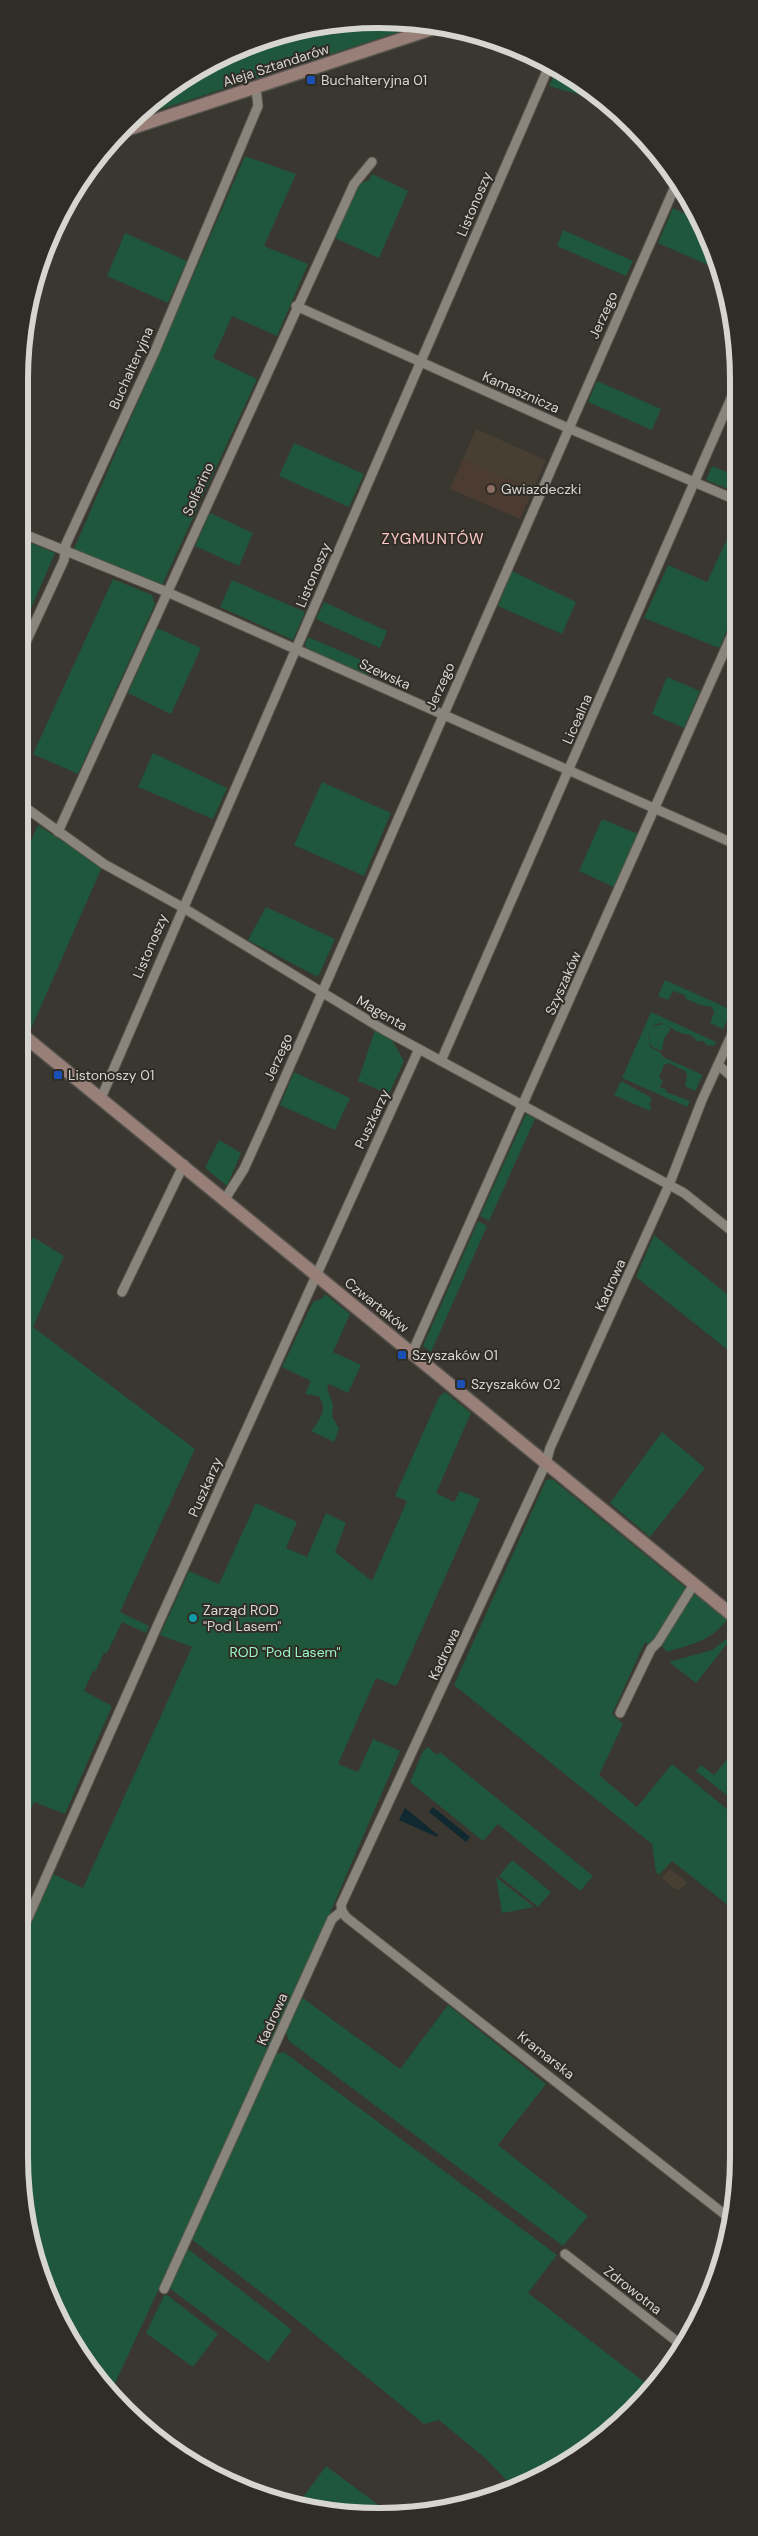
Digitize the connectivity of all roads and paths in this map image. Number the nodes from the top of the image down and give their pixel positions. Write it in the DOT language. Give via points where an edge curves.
graph roads {
  1 [pos="426,31"];
  2 [pos="547,71"];
  3 [pos="256,88"];
  4 [pos="132,128"];
  5 [pos="372,162"];
  6 [pos="674,189"];
  7 [pos="296,306"];
  8 [pos="420,362"];
  9 [pos="730,400"];
  10 [pos="568,428"];
  11 [pos="694,481"];
  12 [pos="730,497"];
  13 [pos="28,536"];
  14 [pos="66,552"];
  15 [pos="167,592"];
  16 [pos="28,638"];
  17 [pos="730,639"];
  18 [pos="296,649"];
  19 [pos="442,716"];
  20 [pos="568,772"];
  21 [pos="28,810"];
  22 [pos="655,810"];
  23 [pos="58,832"];
  24 [pos="730,842"];
  25 [pos="182,907"];
  26 [pos="322,991"];
  27 [pos="730,1038"];
  28 [pos="28,1039"];
  29 [pos="419,1049"];
  30 [pos="441,1062"];
  31 [pos="718,1065"];
  32 [pos="730,1075"];
  33 [pos="100,1098"];
  34 [pos="522,1106"];
  35 [pos="184,1164"];
  36 [pos="669,1185"];
  37 [pos="225,1200"];
  38 [pos="730,1230"];
  39 [pos="316,1274"];
  40 [pos="122,1292"];
  41 [pos="412,1353"];
  42 [pos="546,1463"];
  43 [pos="694,1584"];
  44 [pos="730,1613"];
  45 [pos="620,1713"];
  46 [pos="342,1911"];
  47 [pos="28,1918"];
  48 [pos="726,2214"];
  49 [pos="565,2254"];
  50 [pos="164,2289"];
  51 [pos="677,2342"];
  1 -- 3 [label="street, Aleja Sztandarów"];
  2 -- 8 [label="street, Listonoszy"];
  3 -- 4 [label="street, Aleja Sztandarów"];
  3 -- 14 [label="street, Buchalteryjna" via="258,106 155,351 66,544"];
  5 -- 7 [label="street, Solferino" via="354,184"];
  6 -- 10 [label="street, Jerzego"];
  7 -- 8 [label="street, Kamasznicza"];
  7 -- 15 [label="street, Solferino"];
  8 -- 10 [label="street, Kamasznicza"];
  8 -- 18 [label="street, Listonoszy"];
  9 -- 11 [label="street, Licealna"];
  10 -- 11 [label="street, Kamasznicza"];
  10 -- 19 [label="street, Jerzego"];
  11 -- 12 [label="street, Kamasznicza"];
  11 -- 20 [label="street, Licealna"];
  13 -- 14 [label="street, Szewska"];
  14 -- 15 [label="street, Szewska"];
  14 -- 16 [label="street, Buchalteryjna"];
  15 -- 18 [label="street, Szewska"];
  15 -- 23 [label="street, Solferino"];
  17 -- 22 [label="street, Szyszaków"];
  18 -- 19 [label="street, Szewska"];
  18 -- 25 [label="street, Listonoszy"];
  19 -- 20 [label="street, Szewska"];
  19 -- 26 [label="street, Jerzego"];
  20 -- 22 [label="street, Szewska"];
  20 -- 30 [label="street, Licealna"];
  21 -- 23 [label="street, Magenta"];
  22 -- 24 [label="street, Szewska"];
  22 -- 34 [label="street, Szyszaków"];
  23 -- 25 [label="street, Magenta" via="104,864"];
  25 -- 26 [label="street, Magenta"];
  25 -- 33 [label="street, Listonoszy"];
  26 -- 29 [label="street, Magenta"];
  26 -- 37 [label="street, Jerzego" via="244,1169"];
  27 -- 31 [label="street, Kadrowa"];
  28 -- 33 [label="street, Czwartaków"];
  29 -- 30 [label="street, Magenta"];
  29 -- 39 [label="street, Puszkarzy"];
  30 -- 34 [label="street, Magenta"];
  31 -- 32 [label="street"];
  31 -- 36 [label="street, Kadrowa"];
  33 -- 35 [label="street, Czwartaków"];
  34 -- 36 [label="street, Magenta"];
  34 -- 41 [label="street, Szyszaków"];
  35 -- 37 [label="street, Czwartaków"];
  35 -- 40 [label="street"];
  36 -- 38 [label="street, Magenta"];
  36 -- 42 [label="street, Kadrowa"];
  37 -- 39 [label="street, Czwartaków"];
  39 -- 41 [label="street, Czwartaków"];
  39 -- 47 [label="street, Puszkarzy"];
  41 -- 42 [label="street, Czwartaków"];
  42 -- 43 [label="street, Czwartaków"];
  42 -- 46 [label="street, Kadrowa" via="341,1905"];
  43 -- 44 [label="street, Czwartaków"];
  43 -- 45 [label="street" via="651,1649"];
  46 -- 48 [label="street, Kramarska"];
  46 -- 50 [label="street, Kadrowa" via="332,1918"];
  49 -- 51 [label="street, Zdrowotna"];
}
